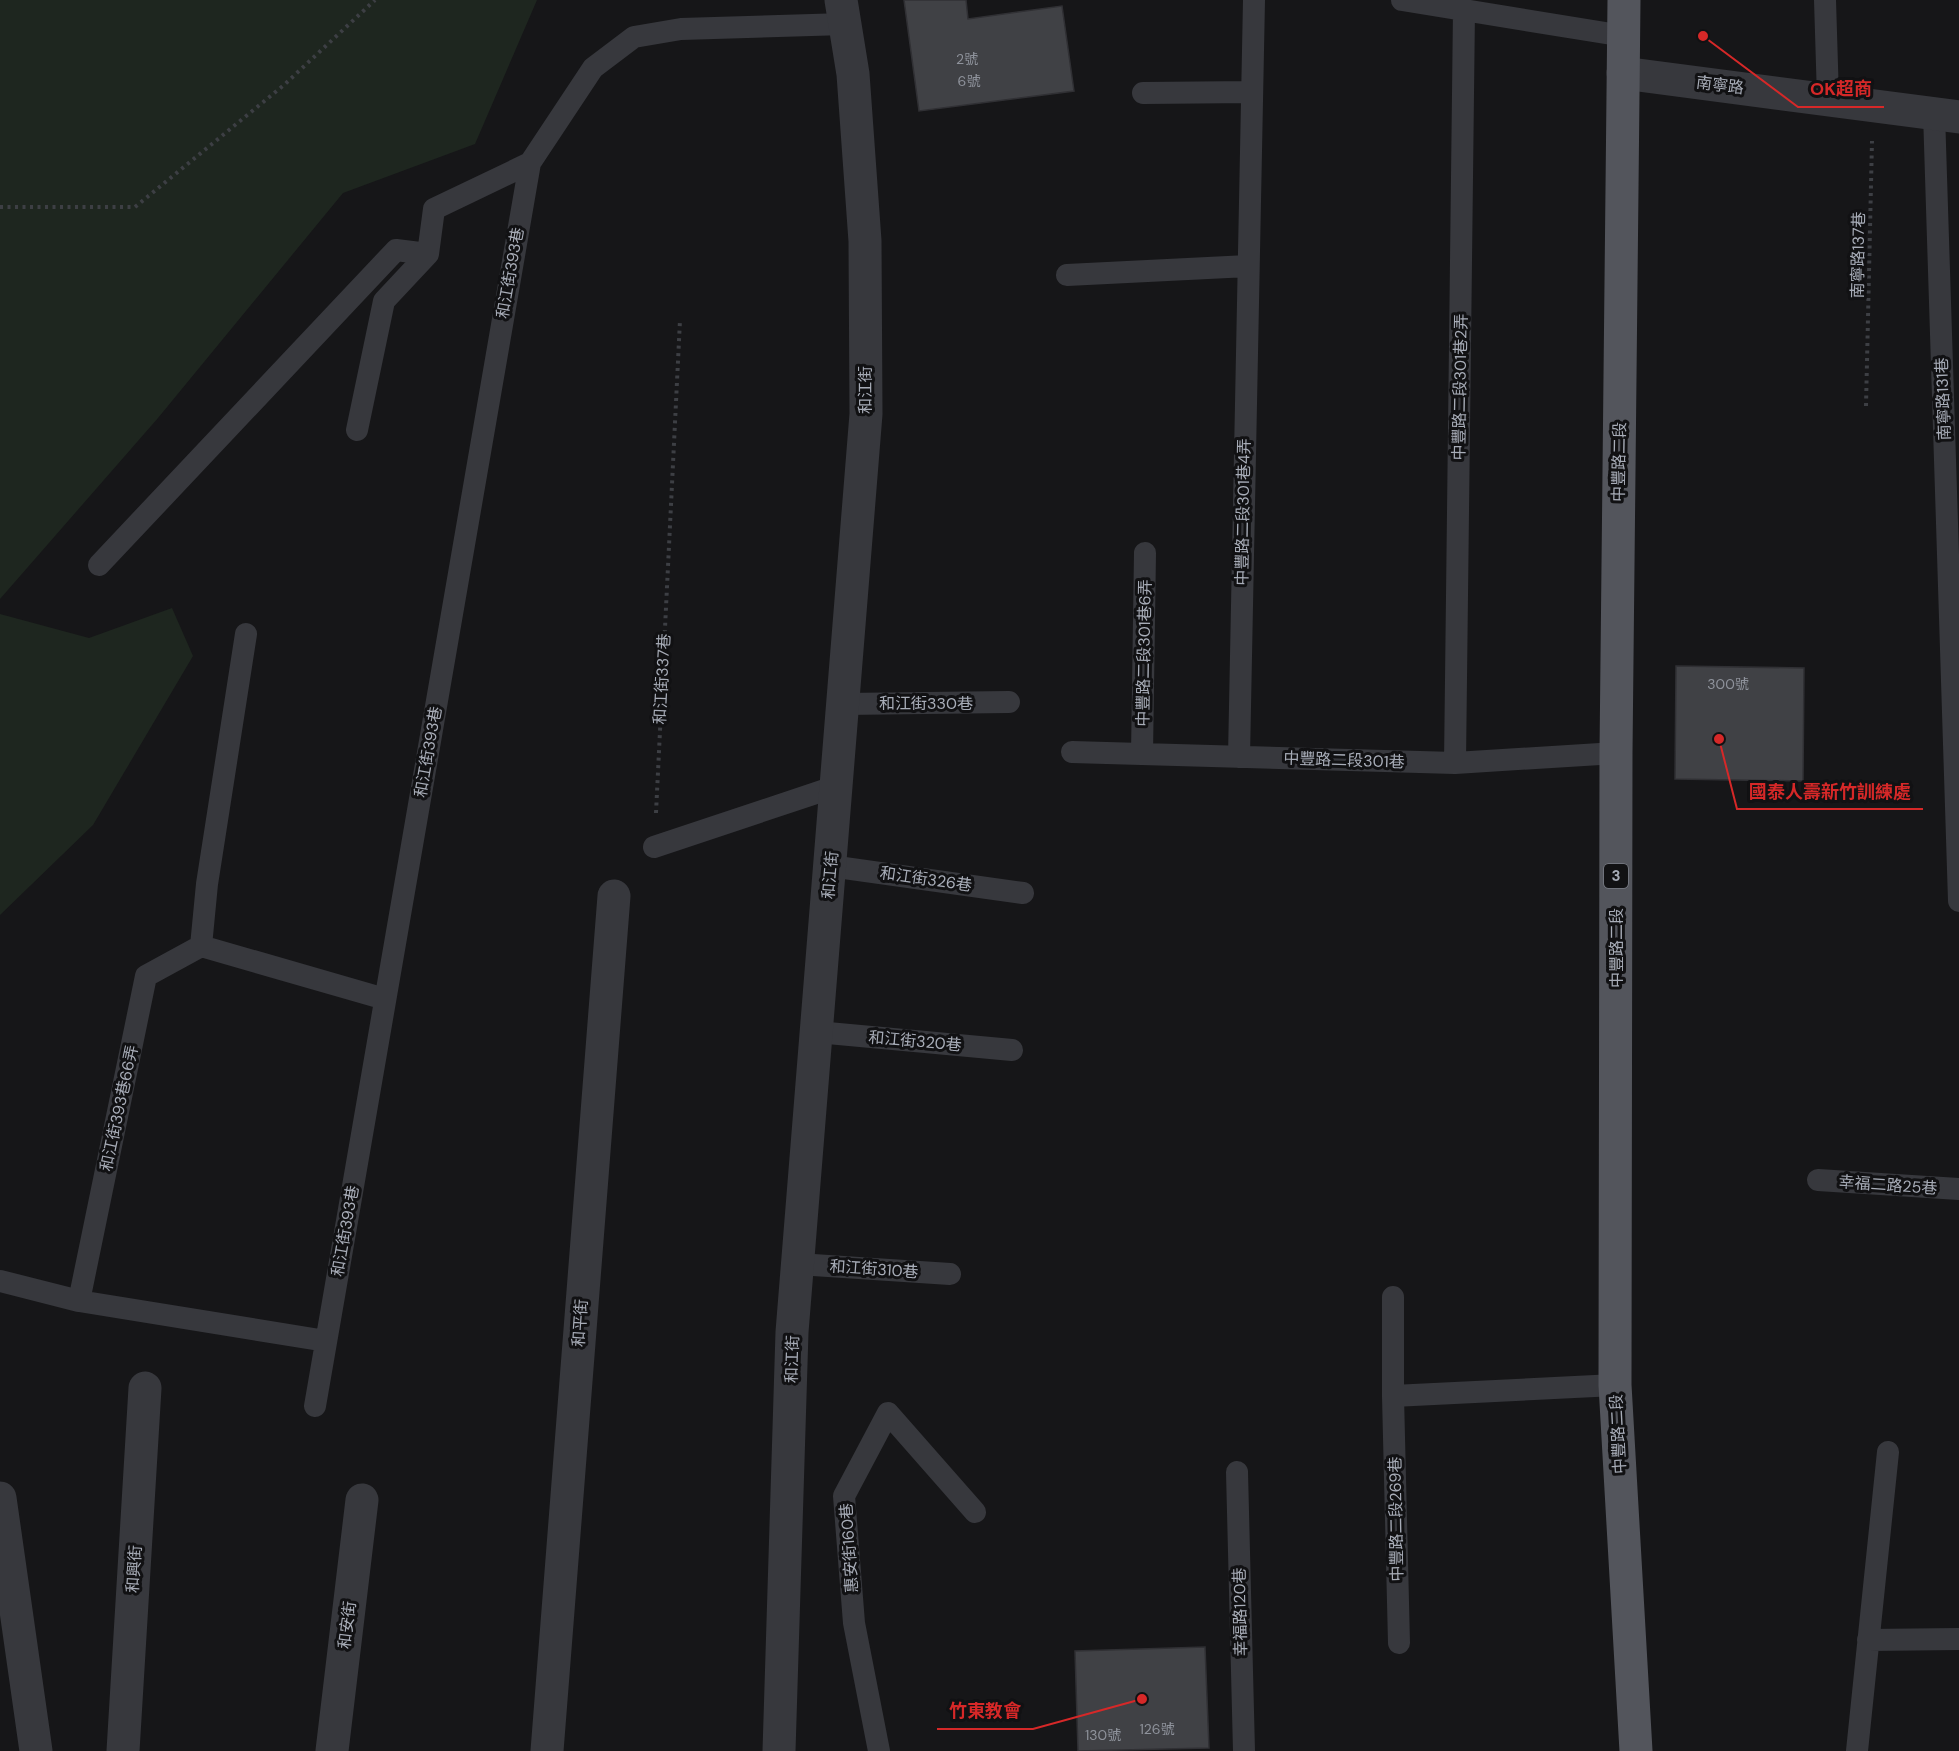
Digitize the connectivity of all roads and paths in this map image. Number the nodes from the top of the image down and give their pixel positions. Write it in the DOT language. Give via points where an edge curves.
graph roads {
  1 [pos="375,0"];
  2 [pos="1254,0"];
  3 [pos="1402,0"];
  4 [pos="1624,0"];
  5 [pos="1825,0"];
  6 [pos="1464,10"];
  7 [pos="843,12"];
  8 [pos="1624,36"];
  9 [pos="1623,73"];
  10 [pos="1252,92"];
  11 [pos="1143,93"];
  12 [pos="1828,98"];
  13 [pos="1873,104"];
  14 [pos="1946,115"];
  15 [pos="530,163"];
  16 [pos="0,207"];
  17 [pos="428,254"];
  18 [pos="1248,266"];
  19 [pos="1067,275"];
  20 [pos="680,320"];
  21 [pos="1866,406"];
  22 [pos="357,430"];
  23 [pos="1145,553"];
  24 [pos="99,566"];
  25 [pos="246,634"];
  26 [pos="1009,702"];
  27 [pos="843,704"];
  28 [pos="1072,752"];
  29 [pos="1616,753"];
  30 [pos="1142,754"];
  31 [pos="1239,757"];
  32 [pos="1455,764"];
  33 [pos="837,786"];
  34 [pos="654,847"];
  35 [pos="830,866"];
  36 [pos="1023,893"];
  37 [pos="614,896"];
  38 [pos="1959,901"];
  39 [pos="201,946"];
  40 [pos="385,999"];
  41 [pos="817,1032"];
  42 [pos="1012,1050"];
  43 [pos="1818,1180"];
  44 [pos="1959,1189"];
  45 [pos="798,1264"];
  46 [pos="950,1274"];
  47 [pos="0,1281"];
  48 [pos="1393,1297"];
  49 [pos="79,1301"];
  50 [pos="326,1341"];
  51 [pos="1615,1385"];
  52 [pos="146,1388"];
  53 [pos="1393,1396"];
  54 [pos="315,1406"];
  55 [pos="1887,1452"];
  56 [pos="1237,1472"];
  57 [pos="0,1498"];
  58 [pos="362,1500"];
  59 [pos="975,1512"];
  60 [pos="1959,1639"];
  61 [pos="1869,1640"];
  62 [pos="1399,1643"];
  63 [pos="36,1751"];
  64 [pos="123,1751"];
  65 [pos="332,1751"];
  66 [pos="547,1751"];
  67 [pos="779,1751"];
  68 [pos="879,1751"];
  69 [pos="1244,1751"];
  70 [pos="1636,1751"];
  71 [pos="1857,1751"];
  1 -- 16 [label="path" via="284,85 135,207"];
  2 -- 10 [label="lane, 中豐路二段301巷4弄"];
  3 -- 6 [label="lane"];
  4 -- 8 [label="main road, 中豐路二段 / 3"];
  5 -- 12 [label="lane"];
  6 -- 8 [label="lane"];
  6 -- 32 [label="lane, 中豐路二段301巷2弄"];
  7 -- 15 [label="lane, 和江街393巷" via="634,36 593,68"];
  7 -- 27 [label="street, 和江街" via="853,74 865,241 866,414"];
  8 -- 9 [label="main road, 中豐路二段 / 3"];
  9 -- 12 [label="street, 南寧路"];
  9 -- 29 [label="main road, 中豐路二段 / 3"];
  10 -- 11 [label="lane"];
  10 -- 18 [label="lane, 中豐路二段301巷4弄"];
  12 -- 13 [label="street, 南寧路"];
  13 -- 14 [label="street, 南寧路"];
  13 -- 21 [label="path, 南寧路137巷"];
  14 -- 38 [label="lane, 南寧路131巷"];
  15 -- 17 [label="lane" via="434,209"];
  15 -- 40 [label="lane, 和江街393巷"];
  17 -- 22 [label="lane" via="384,301"];
  17 -- 24 [label="lane" via="396,250"];
  18 -- 19 [label="lane"];
  18 -- 31 [label="lane, 中豐路二段301巷4弄"];
  20 -- 34 [label="path, 和江街337巷"];
  23 -- 30 [label="lane, 中豐路二段301巷6弄"];
  25 -- 39 [label="lane"];
  26 -- 27 [label="lane, 和江街330巷"];
  27 -- 33 [label="street, 和江街"];
  28 -- 30 [label="lane, 中豐路二段301巷"];
  29 -- 32 [label="lane, 中豐路二段301巷"];
  29 -- 51 [label="main road, 中豐路二段 / 3"];
  30 -- 31 [label="lane, 中豐路二段301巷"];
  31 -- 32 [label="lane, 中豐路二段301巷"];
  33 -- 34 [label="lane"];
  33 -- 35 [label="street, 和江街"];
  35 -- 36 [label="lane, 和江街326巷"];
  35 -- 41 [label="street, 和江街"];
  37 -- 66 [label="street, 和平街"];
  39 -- 40 [label="lane"];
  39 -- 49 [label="lane, 和江街393巷66弄" via="146,976"];
  40 -- 50 [label="lane, 和江街393巷"];
  41 -- 42 [label="lane, 和江街320巷"];
  41 -- 45 [label="street, 和江街"];
  43 -- 44 [label="lane, 幸福二路25巷"];
  45 -- 46 [label="lane, 和江街310巷"];
  45 -- 67 [label="street, 和江街" via="792,1332"];
  47 -- 49 [label="lane"];
  48 -- 53 [label="lane, 中豐路二段269巷"];
  49 -- 50 [label="lane"];
  50 -- 54 [label="lane, 和江街393巷"];
  51 -- 53 [label="lane"];
  51 -- 70 [label="main road, 中豐路二段 / 3"];
  52 -- 64 [label="street, 和興街"];
  53 -- 62 [label="lane, 中豐路二段269巷"];
  55 -- 61 [label="lane"];
  56 -- 69 [label="lane, 幸福路120巷"];
  57 -- 63 [label="street"];
  58 -- 65 [label="street, 和安街"];
  59 -- 68 [label="lane, 惠安街160巷" via="888,1413 844,1496 854,1623"];
  60 -- 61 [label="lane"];
  61 -- 71 [label="lane"];
}
